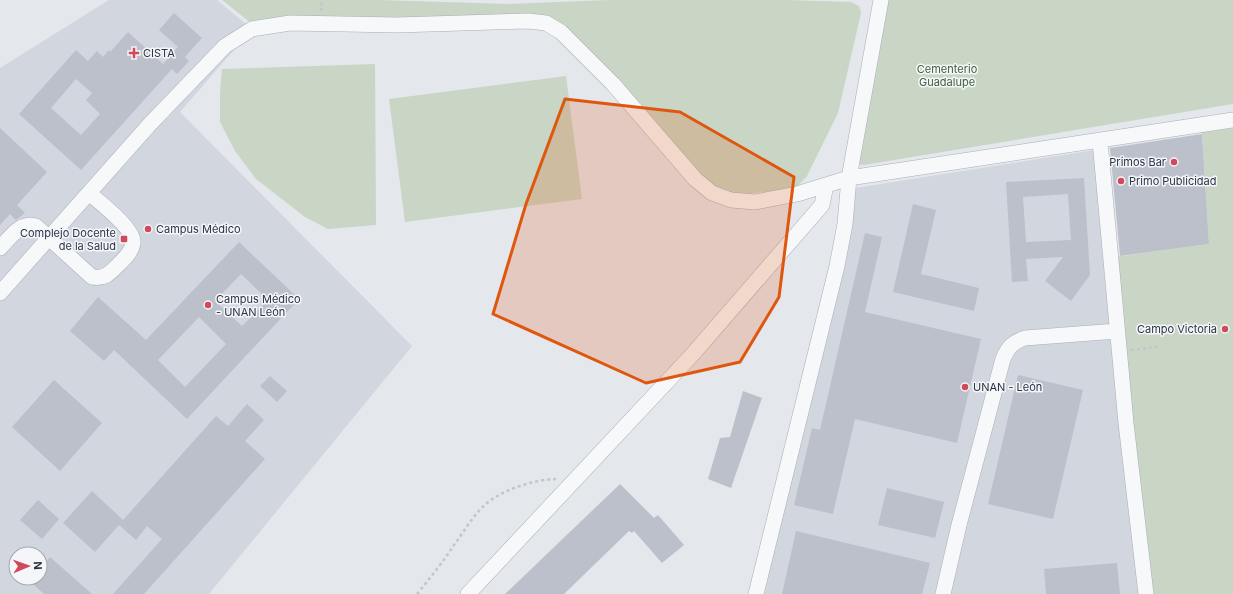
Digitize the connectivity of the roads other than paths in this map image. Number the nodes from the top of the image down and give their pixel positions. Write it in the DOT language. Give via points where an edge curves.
graph roads {
  1 [pos="881,0"];
  2 [pos="1233,120"];
  3 [pos="1100,141"];
  4 [pos="849,178"];
  5 [pos="826,185"];
  6 [pos="89,193"];
  7 [pos="50,238"];
  8 [pos="0,248"];
  9 [pos="0,293"];
  10 [pos="1117,332"];
  11 [pos="468,594"];
  12 [pos="756,594"];
  13 [pos="943,594"];
  14 [pos="1146,594"];
  1 -- 4 [label="street"];
  2 -- 3 [label="street"];
  3 -- 4 [label="street"];
  3 -- 10 [label="street"];
  4 -- 5 [label="street"];
  4 -- 12 [label="street" via="838,266"];
  5 -- 6 [label="street" via="754,202 731,200 712,193 695,180 613,84 562,32 546,22 397,25 290,23 252,29 225,46 150,124"];
  5 -- 11 [label="street" via="822,205 692,355"];
  6 -- 7 [label="street"];
  6 -- 7 [label="street" via="130,231 134,242 131,251 109,275 96,278"];
  7 -- 8 [label="street" via="36,226 28,224 19,228"];
  7 -- 9 [label="street"];
  10 -- 13 [label="street" via="1025,338 1015,341 1007,348"];
  10 -- 14 [label="street"];
}
